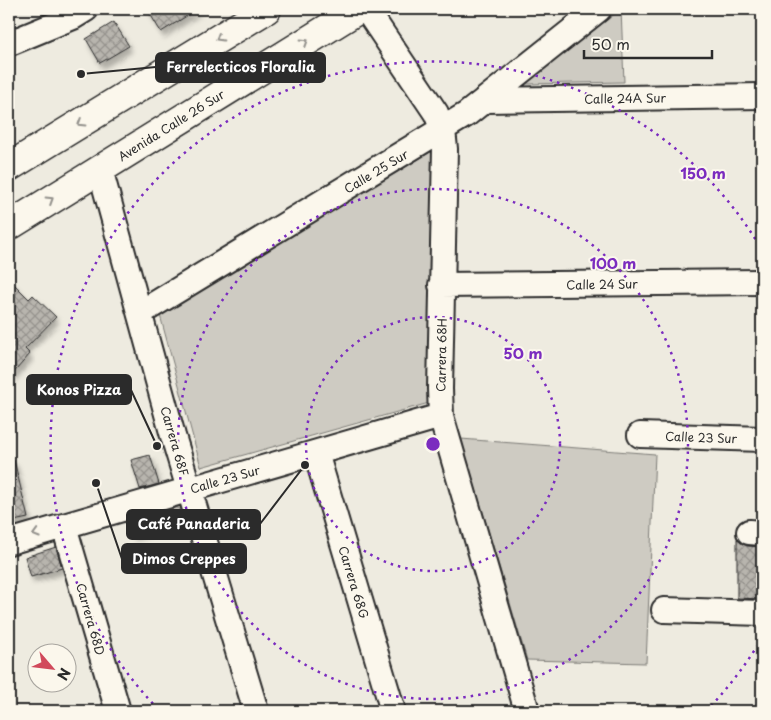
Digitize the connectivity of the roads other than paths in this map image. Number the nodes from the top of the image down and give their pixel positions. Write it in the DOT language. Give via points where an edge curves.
graph roads {
  1 [pos="86,9"];
  2 [pos="359,9"];
  3 [pos="366,9"];
  4 [pos="599,9"];
  5 [pos="262,10"];
  6 [pos="10,43"];
  7 [pos="762,96"];
  8 [pos="487,100"];
  9 [pos="443,130"];
  10 [pos="9,167"];
  11 [pos="100,169"];
  12 [pos="9,226"];
  13 [pos="762,282"];
  14 [pos="442,285"];
  15 [pos="140,314"];
  16 [pos="441,416"];
  17 [pos="640,436"];
  18 [pos="762,439"];
  19 [pos="316,453"];
  20 [pos="189,490"];
  21 [pos="64,526"];
  22 [pos="9,542"];
  23 [pos="664,610"];
  24 [pos="762,613"];
  25 [pos="118,711"];
  26 [pos="256,711"];
  27 [pos="393,711"];
  28 [pos="526,711"];
  1 -- 6 [label="street"];
  11 -- 2 [label="main road, Avenida Calle 26 Sur, one-way"];
  3 -- 9 [label="street, Carrera 68H" via="436,113"];
  4 -- 8 [label="street, Calle 25 Sur"];
  5 -- 10 [label="main road, one-way"];
  7 -- 8 [label="street, Calle 24A Sur"];
  8 -- 9 [label="street, Calle 25 Sur"];
  9 -- 14 [label="street, Carrera 68H"];
  9 -- 15 [label="street, Calle 25 Sur"];
  12 -- 11 [label="main road, Avenida Calle 26 Sur, one-way"];
  11 -- 15 [label="street, Carrera 68F"];
  13 -- 14 [label="street, Calle 24 Sur"];
  14 -- 16 [label="street, Carrera 68H"];
  15 -- 20 [label="street, Carrera 68F"];
  16 -- 19 [label="street, Calle 23 Sur"];
  16 -- 28 [label="street, Carrera 68H"];
  17 -- 18 [label="street, Calle 23 Sur"];
  19 -- 20 [label="street, Calle 23 Sur"];
  19 -- 27 [label="street, Carrera 68G"];
  20 -- 21 [label="street, Calle 23 Sur"];
  20 -- 26 [label="street, Carrera 68F"];
  21 -- 22 [label="street, Calle 23 Sur, one-way"];
  21 -- 25 [label="street, Carrera 68D"];
  23 -- 24 [label="street"];
}
